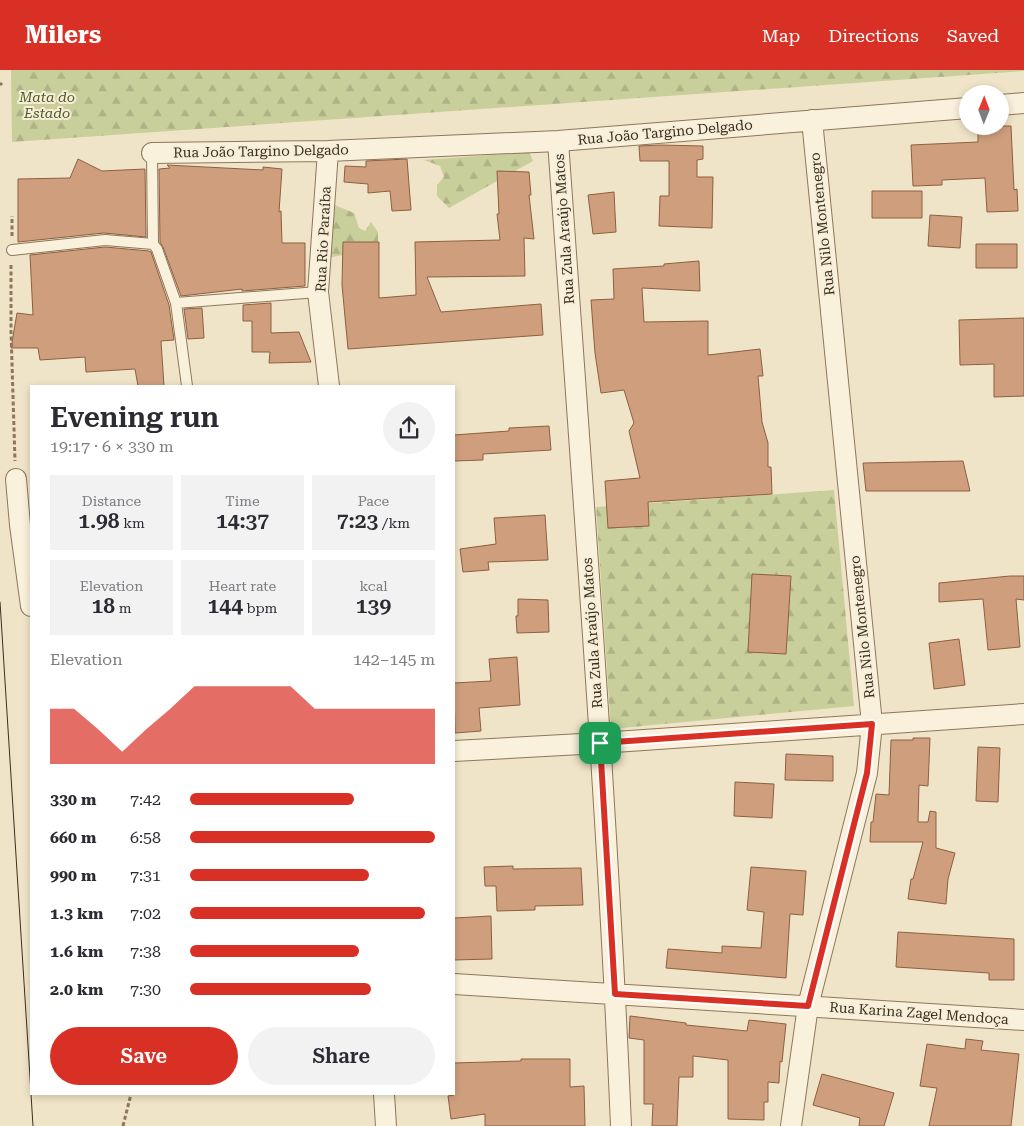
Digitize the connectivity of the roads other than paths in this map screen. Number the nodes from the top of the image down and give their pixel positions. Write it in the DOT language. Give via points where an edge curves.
graph roads {
  1 [pos="1024,103"];
  2 [pos="1009,104"];
  3 [pos="959,109"];
  4 [pos="812,120"];
  5 [pos="558,141"];
  6 [pos="328,151"];
  7 [pos="152,153"];
  8 [pos="153,244"];
  9 [pos="12,250"];
  10 [pos="318,292"];
  11 [pos="176,303"];
  12 [pos="187,385"];
  13 [pos="329,385"];
  14 [pos="16,479"];
  15 [pos="30,599"];
  16 [pos="1024,714"];
  17 [pos="872,724"];
  18 [pos="600,743"];
  19 [pos="455,751"];
  20 [pos="455,984"];
  21 [pos="615,994"];
  22 [pos="808,1006"];
  23 [pos="1024,1020"];
  24 [pos="384,1095"];
  25 [pos="386,1126"];
  26 [pos="621,1126"];
  27 [pos="791,1126"];
  1 -- 2 [label="street"];
  3 -- 4 [label="street, Rua João Targino Delgado"];
  4 -- 5 [label="street, Rua João Targino Delgado"];
  4 -- 17 [label="street, Rua Nilo Montenegro"];
  5 -- 6 [label="street, Rua João Targino Delgado"];
  5 -- 18 [label="street, Rua Zula Araújo Matos"];
  6 -- 7 [label="street, Rua João Targino Delgado"];
  6 -- 10 [label="street, Rua Rio Paraíba"];
  7 -- 8 [label="lane"];
  8 -- 9 [label="lane" via="105,240"];
  8 -- 11 [label="lane"];
  10 -- 11 [label="lane"];
  10 -- 13 [label="street, Rua Rio Paraíba"];
  11 -- 12 [label="lane"];
  14 -- 15 [label="street"];
  16 -- 17 [label="street"];
  17 -- 18 [label="street"];
  17 -- 22 [label="street, Rua Nilo Montenegro" via="867,773"];
  18 -- 19 [label="street"];
  18 -- 21 [label="street, Rua Zula Araújo Matos"];
  20 -- 21 [label="street, Rua Karina Zagel Mendoça"];
  21 -- 22 [label="street, Rua Karina Zagel Mendoça"];
  21 -- 26 [label="street, Rua Zula Araújo Matos"];
  22 -- 23 [label="street, Rua Karina Zagel Mendoça"];
  22 -- 27 [label="street, Rua Nilo Montenegro"];
  24 -- 25 [label="street"];
}
